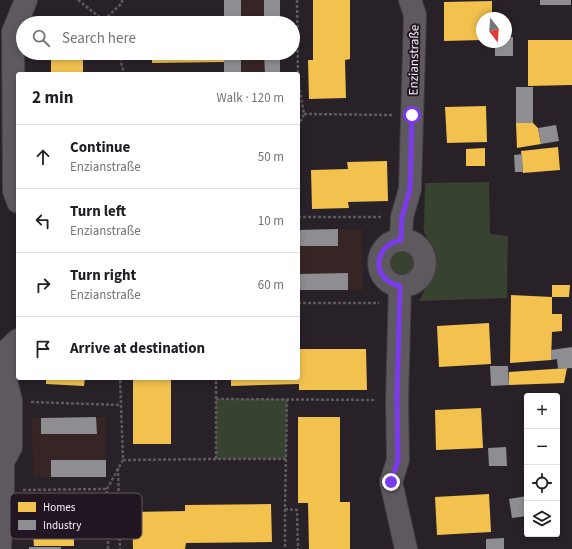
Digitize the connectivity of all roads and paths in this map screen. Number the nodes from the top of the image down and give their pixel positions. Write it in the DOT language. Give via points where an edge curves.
graph roads {
  1 [pos="26,0"];
  2 [pos="78,0"];
  3 [pos="122,0"];
  4 [pos="297,0"];
  5 [pos="410,0"];
  6 [pos="99,16"];
  7 [pos="108,16"];
  8 [pos="297,16"];
  9 [pos="6,28"];
  10 [pos="121,60"];
  11 [pos="298,60"];
  12 [pos="124,72"];
  13 [pos="298,72"];
  14 [pos="300,91"];
  15 [pos="304,114"];
  16 [pos="412,115"];
  17 [pos="300,123"];
  18 [pos="11,194"];
  19 [pos="300,217"];
  20 [pos="402,217"];
  21 [pos="401,240"];
  22 [pos="400,294"];
  23 [pos="300,303"];
  24 [pos="16,342"];
  25 [pos="120,380"];
  26 [pos="216,380"];
  27 [pos="216,398"];
  28 [pos="287,399"];
  29 [pos="397,400"];
  30 [pos="6,401"];
  31 [pos="121,405"];
  32 [pos="216,459"];
  33 [pos="286,459"];
  34 [pos="2,460"];
  35 [pos="122,460"];
  36 [pos="118,467"];
  37 [pos="107,489"];
  38 [pos="4,491"];
  39 [pos="107,493"];
  40 [pos="119,493"];
  41 [pos="285,509"];
  42 [pos="108,539"];
  43 [pos="120,539"];
  44 [pos="0,549"];
  45 [pos="108,549"];
  46 [pos="120,549"];
  47 [pos="285,549"];
  48 [pos="298,549"];
  49 [pos="406,549"];
  1 -- 9 [label="street"];
  2 -- 6 [label="path"];
  3 -- 7 [label="path"];
  4 -- 8 [label="path"];
  5 -- 16 [label="street, Enzianstraße" via="415,15"];
  9 -- 18 [label="street"];
  10 -- 12 [label="path"];
  11 -- 13 [label="path"];
  14 -- 15 [label="path"];
  15 -- 16 [label="path"];
  15 -- 17 [label="path"];
  16 -- 20 [label="street, Enzianstraße" via="410,189"];
  19 -- 20 [label="path"];
  20 -- 21 [label="street, Enzianstraße"];
  21 -- 22 [label="street" via="383,250 379,264 383,276"];
  21 -- 22 [label="street" via="415,245 420,250 424,264 420,277"];
  22 -- 23 [label="path"];
  22 -- 29 [label="street"];
  24 -- 30 [label="street" via="7,350"];
  25 -- 31 [label="path"];
  26 -- 27 [label="path"];
  27 -- 28 [label="path"];
  27 -- 32 [label="path"];
  28 -- 29 [label="path"];
  28 -- 33 [label="path"];
  29 -- 49 [label="street" via="398,460 391,482"];
  30 -- 31 [label="path"];
  30 -- 34 [label="street" via="11,446"];
  31 -- 35 [label="path"];
  32 -- 33 [label="path"];
  32 -- 35 [label="path"];
  33 -- 41 [label="path"];
  34 -- 38 [label="street"];
  35 -- 36 [label="path"];
  36 -- 37 [label="path"];
  36 -- 40 [label="path"];
  37 -- 38 [label="path"];
  37 -- 39 [label="path"];
  38 -- 44 [label="street"];
  41 -- 47 [label="path"];
  41 -- 48 [label="path" via="297,510"];
  42 -- 45 [label="path"];
  43 -- 46 [label="path"];
}
